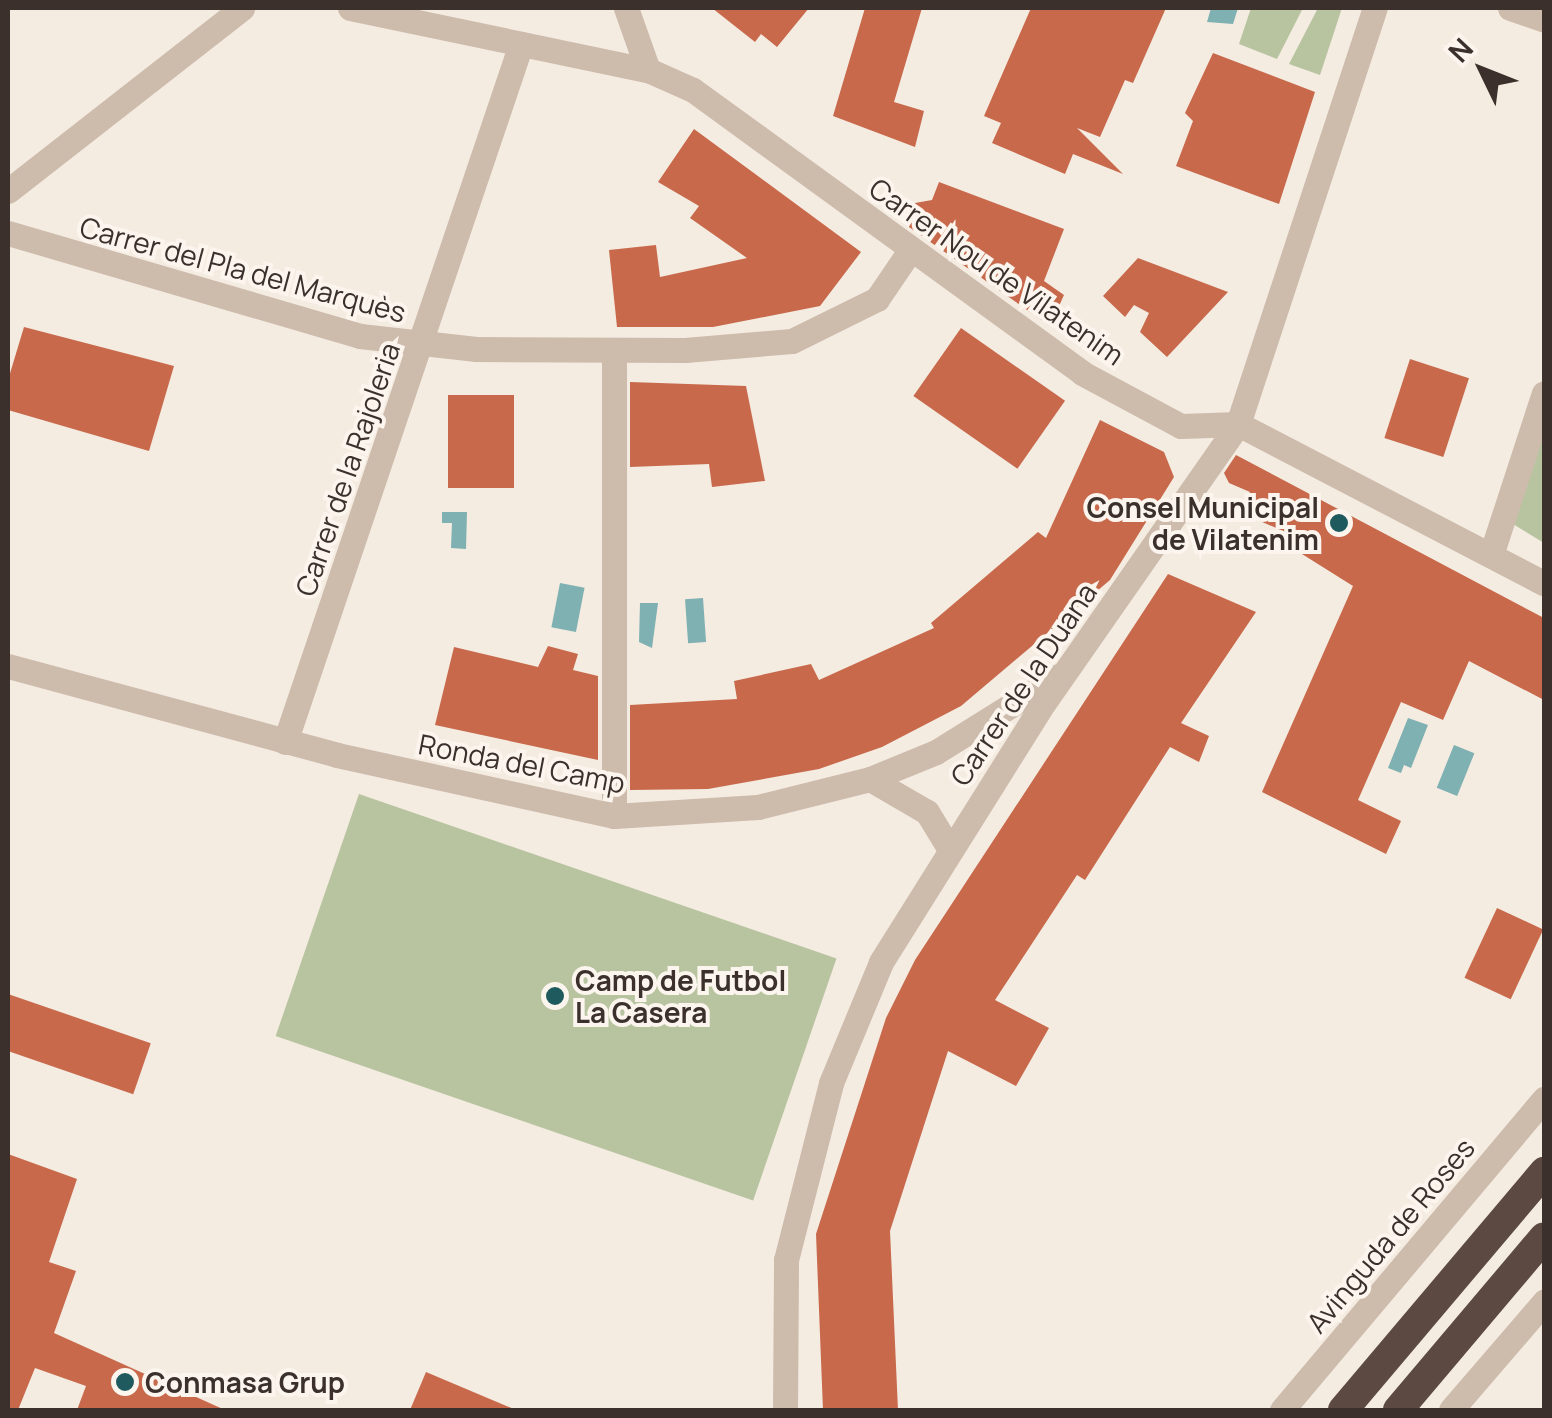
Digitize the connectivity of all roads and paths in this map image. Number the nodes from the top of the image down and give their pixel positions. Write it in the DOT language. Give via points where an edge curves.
graph roads {
  1 [pos="242,8"];
  2 [pos="350,8"];
  3 [pos="626,8"];
  4 [pos="1374,8"];
  5 [pos="1510,8"];
  6 [pos="1544,20"];
  7 [pos="521,44"];
  8 [pos="648,70"];
  9 [pos="8,192"];
  10 [pos="8,233"];
  11 [pos="910,249"];
  12 [pos="421,346"];
  13 [pos="614,351"];
  14 [pos="1544,393"];
  15 [pos="1238,424"];
  16 [pos="1491,555"];
  17 [pos="1544,583"];
  18 [pos="8,666"];
  19 [pos="1066,671"];
  20 [pos="285,742"];
  21 [pos="870,780"];
  22 [pos="614,816"];
  23 [pos="949,848"];
  24 [pos="1544,1098"];
  25 [pos="1544,1172"];
  26 [pos="1544,1237"];
  27 [pos="1544,1302"];
  28 [pos="785,1410"];
  29 [pos="1282,1410"];
  30 [pos="1343,1410"];
  31 [pos="1398,1410"];
  32 [pos="1451,1410"];
  1 -- 9 [label="street"];
  2 -- 7 [label="street, Carrer Nou de Vilatenim"];
  3 -- 8 [label="street"];
  4 -- 15 [label="street, Carrer de la Duana"];
  5 -- 6 [label="street"];
  7 -- 8 [label="street, Carrer Nou de Vilatenim"];
  7 -- 12 [label="street, Carrer de la Rajoleria"];
  8 -- 11 [label="street, Carrer Nou de Vilatenim" via="694,90"];
  10 -- 12 [label="street, Carrer del Pla del Marquès" via="360,336"];
  11 -- 13 [label="street, Carrer del Pla del Marquès" via="877,299 792,341"];
  11 -- 15 [label="street, Carrer Nou de Vilatenim" via="1082,374 1181,426"];
  12 -- 13 [label="street, Carrer del Pla del Marquès"];
  12 -- 20 [label="street, Carrer de la Rajoleria"];
  13 -- 22 [label="street"];
  14 -- 16 [label="street"];
  15 -- 16 [label="street, Carrer Nou de Vilatenim"];
  15 -- 19 [label="street, Carrer de la Duana"];
  16 -- 17 [label="street, Carrer Nou de Vilatenim"];
  18 -- 20 [label="street, Ronda del Camp"];
  19 -- 21 [label="street, Ronda del Camp" via="936,752"];
  19 -- 23 [label="street, Carrer de la Duana"];
  20 -- 22 [label="street, Ronda del Camp"];
  21 -- 22 [label="street, Ronda del Camp" via="758,808"];
  21 -- 23 [label="street" via="926,812"];
  23 -- 28 [label="street, Carrer de la Duana" via="880,962 832,1083 786,1260"];
  24 -- 29 [label="street, Avinguda de Roses"];
  25 -- 30 [label="highway"];
  26 -- 31 [label="highway"];
  27 -- 32 [label="street"];
}
